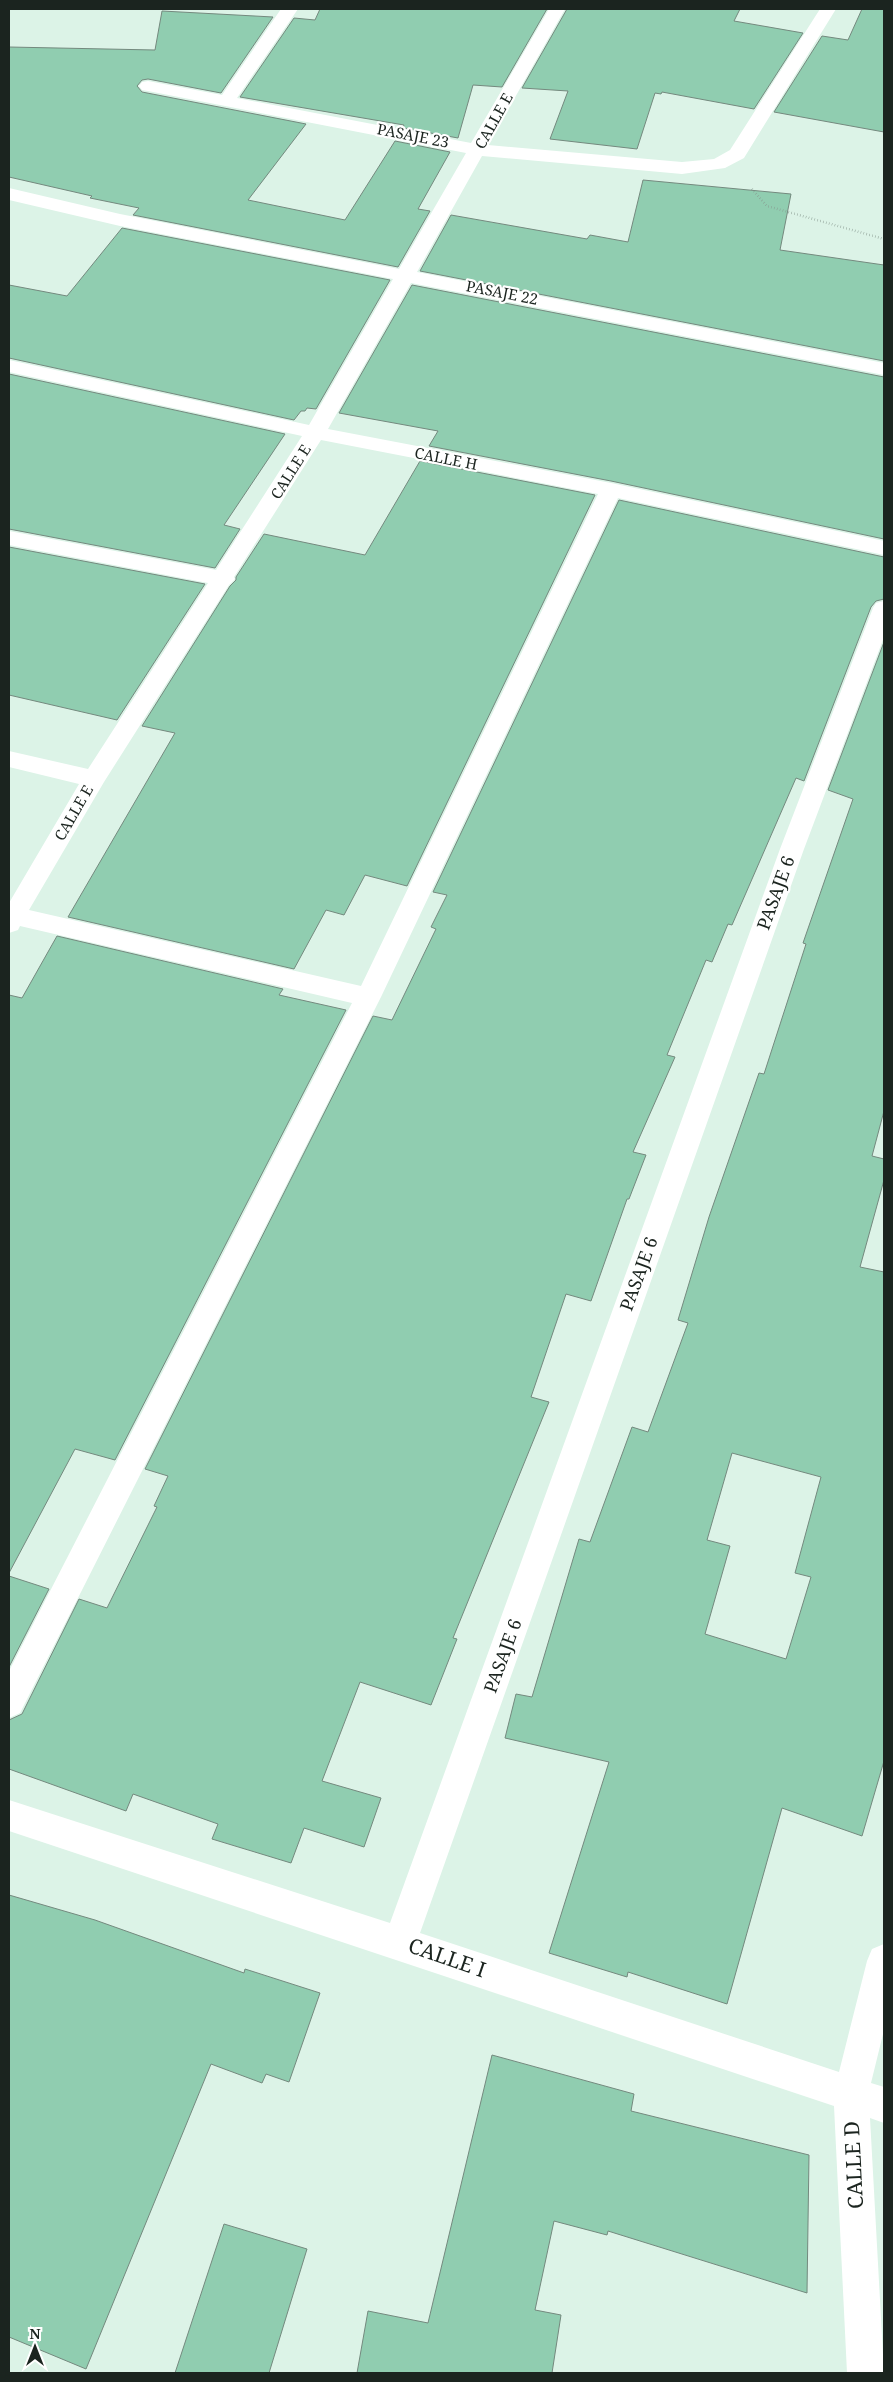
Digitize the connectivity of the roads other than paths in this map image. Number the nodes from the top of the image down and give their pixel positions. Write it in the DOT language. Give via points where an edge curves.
graph roads {
  1 [pos="289,9"];
  2 [pos="557,9"];
  3 [pos="828,9"];
  4 [pos="148,86"];
  5 [pos="227,100"];
  6 [pos="479,150"];
  7 [pos="9,194"];
  8 [pos="408,275"];
  9 [pos="9,366"];
  10 [pos="884,370"];
  11 [pos="315,433"];
  12 [pos="611,490"];
  13 [pos="9,538"];
  14 [pos="884,548"];
  15 [pos="224,580"];
  16 [pos="884,608"];
  17 [pos="9,758"];
  18 [pos="94,779"];
  19 [pos="11,920"];
  20 [pos="368,997"];
  21 [pos="9,1702"];
  22 [pos="9,1816"];
  23 [pos="400,1943"];
  24 [pos="884,1961"];
  25 [pos="850,2094"];
  26 [pos="884,2105"];
  27 [pos="866,2373"];
  1 -- 5 [label="street"];
  2 -- 6 [label="street, CALLE E"];
  3 -- 6 [label="street, PASAJE 23" via="737,154 718,164 682,168"];
  4 -- 5 [label="street, PASAJE 23"];
  5 -- 6 [label="street, PASAJE 23"];
  6 -- 8 [label="street, CALLE E"];
  7 -- 8 [label="street, PASAJE 22" via="120,220"];
  8 -- 10 [label="street, PASAJE 22"];
  8 -- 11 [label="street, CALLE E"];
  9 -- 11 [label="street, CALLE H"];
  11 -- 12 [label="street, CALLE H"];
  11 -- 15 [label="street, CALLE E"];
  12 -- 14 [label="street, CALLE H"];
  12 -- 20 [label="street"];
  13 -- 15 [label="street"];
  15 -- 18 [label="street, CALLE E"];
  16 -- 23 [label="street, PASAJE 6" via="792,849"];
  17 -- 18 [label="street"];
  18 -- 19 [label="street, CALLE E"];
  19 -- 20 [label="street"];
  20 -- 21 [label="street"];
  22 -- 23 [label="street, CALLE I"];
  23 -- 25 [label="street, CALLE I"];
  24 -- 25 [label="street, CALLE D"];
  25 -- 26 [label="street, CALLE I"];
  25 -- 27 [label="street, CALLE D"];
}
